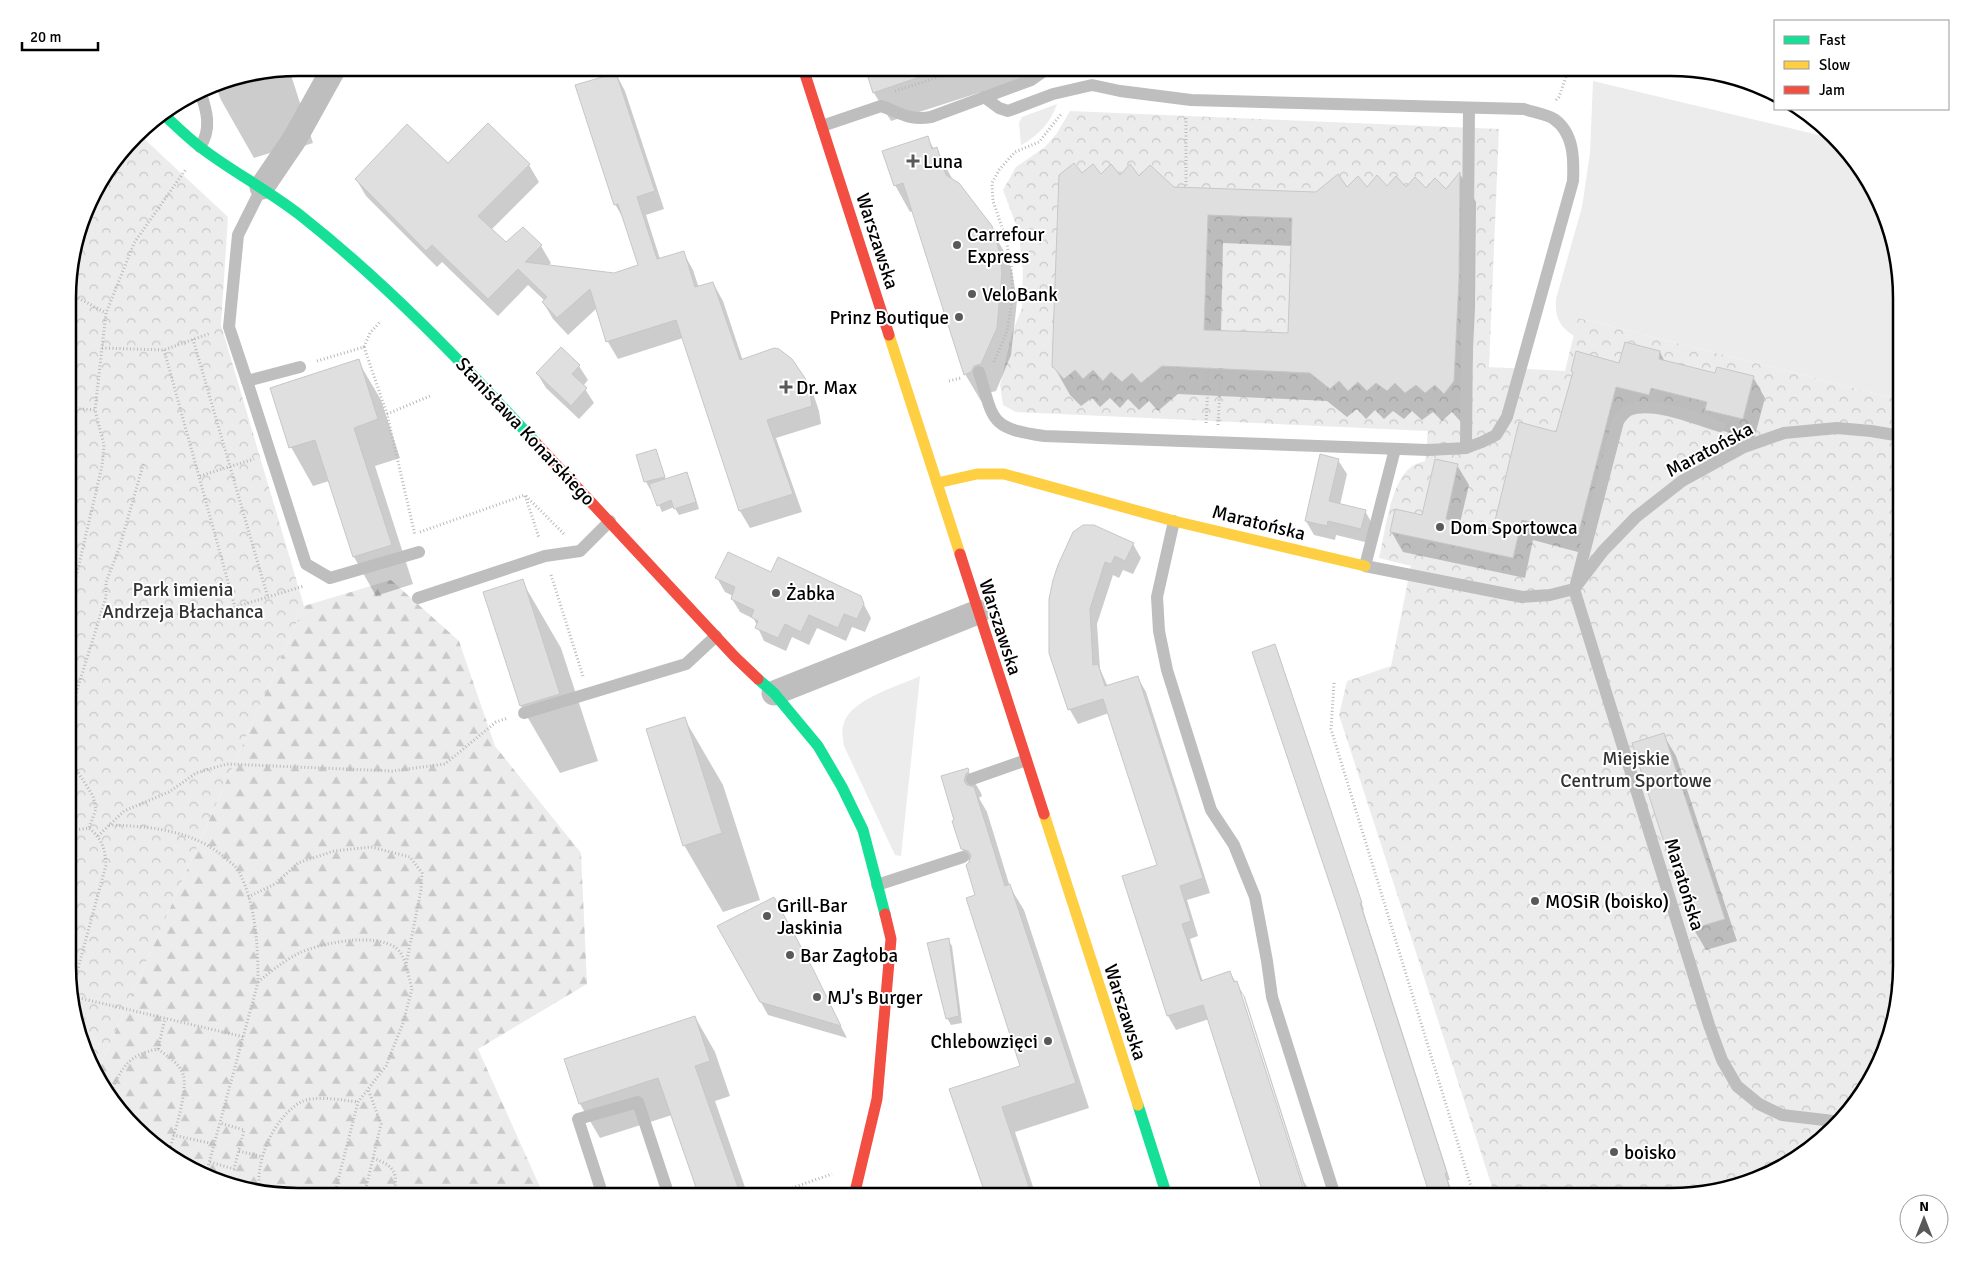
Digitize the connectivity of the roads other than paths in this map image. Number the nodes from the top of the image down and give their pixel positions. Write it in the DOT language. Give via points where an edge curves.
graph roads {
  1 [pos="330,76"];
  2 [pos="806,76"];
  3 [pos="1037,76"];
  4 [pos="984,97"];
  5 [pos="202,98"];
  6 [pos="1469,108"];
  7 [pos="168,119"];
  8 [pos="822,126"];
  9 [pos="200,147"];
  10 [pos="262,187"];
  11 [pos="300,367"];
  12 [pos="979,372"];
  13 [pos="247,381"];
  14 [pos="1720,426"];
  15 [pos="1893,435"];
  16 [pos="1466,448"];
  17 [pos="1395,449"];
  18 [pos="937,483"];
  19 [pos="610,521"];
  20 [pos="1174,521"];
  21 [pos="419,552"];
  22 [pos="1365,566"];
  23 [pos="1574,589"];
  24 [pos="418,598"];
  25 [pos="978,612"];
  26 [pos="716,636"];
  27 [pos="774,693"];
  28 [pos="524,713"];
  29 [pos="1026,760"];
  30 [pos="972,780"];
  31 [pos="963,857"];
  32 [pos="877,885"];
  33 [pos="1830,1121"];
  34 [pos="600,1188"];
  35 [pos="666,1188"];
  36 [pos="856,1188"];
  37 [pos="1163,1188"];
  38 [pos="1332,1188"];
  1 -- 10 [label="street" via="294,140"];
  2 -- 8 [label="street, Warszawska"];
  3 -- 4 [label="lane"];
  4 -- 6 [label="lane" via="999,108 1008,110 1092,85 1186,100"];
  4 -- 8 [label="lane" via="920,119 908,118 881,106"];
  5 -- 9 [label="lane" via="208,126"];
  6 -- 16 [label="lane"];
  6 -- 16 [label="lane" via="1524,109 1554,119 1567,133 1574,162 1573,181 1507,417 1496,435"];
  7 -- 9 [label="street, Stanisława Konarskiego"];
  8 -- 18 [label="street, Warszawska"];
  9 -- 10 [label="street, Stanisława Konarskiego"];
  10 -- 13 [label="lane" via="238,234 229,327"];
  10 -- 19 [label="street, Stanisława Konarskiego" via="300,214 400,302 456,356"];
  11 -- 13 [label="lane"];
  12 -- 17 [label="lane" via="991,413 998,422 1014,431 1044,436"];
  13 -- 21 [label="lane" via="306,564 330,578"];
  14 -- 23 [label="lane" via="1645,407 1628,410 1618,421"];
  15 -- 23 [label="lane, Maratońska" via="1837,428 1784,433 1744,447 1682,481 1636,517 1603,551"];
  16 -- 17 [label="lane"];
  17 -- 22 [label="lane"];
  18 -- 20 [label="street, Maratońska" via="977,474 1004,474"];
  18 -- 25 [label="street, Warszawska"];
  19 -- 24 [label="lane" via="580,551 544,556"];
  19 -- 26 [label="street, Stanisława Konarskiego"];
  20 -- 22 [label="street, Maratońska"];
  20 -- 38 [label="lane" via="1157,597 1166,670 1211,810 1234,846 1255,897 1272,997"];
  22 -- 23 [label="lane, Maratońska" via="1522,597"];
  23 -- 33 [label="lane, Maratońska" via="1722,1060 1736,1086 1759,1104 1782,1115"];
  25 -- 27 [label="street"];
  25 -- 29 [label="street, Warszawska"];
  26 -- 27 [label="street, Stanisława Konarskiego"];
  26 -- 28 [label="lane" via="686,664"];
  27 -- 32 [label="street, Stanisława Konarskiego" via="818,746 842,787 863,830"];
  29 -- 30 [label="lane"];
  29 -- 37 [label="street, Warszawska"];
  31 -- 32 [label="lane"];
  32 -- 36 [label="street, Stanisława Konarskiego" via="890,939 877,1099"];
  34 -- 35 [label="lane" via="578,1119 638,1102"];
}
